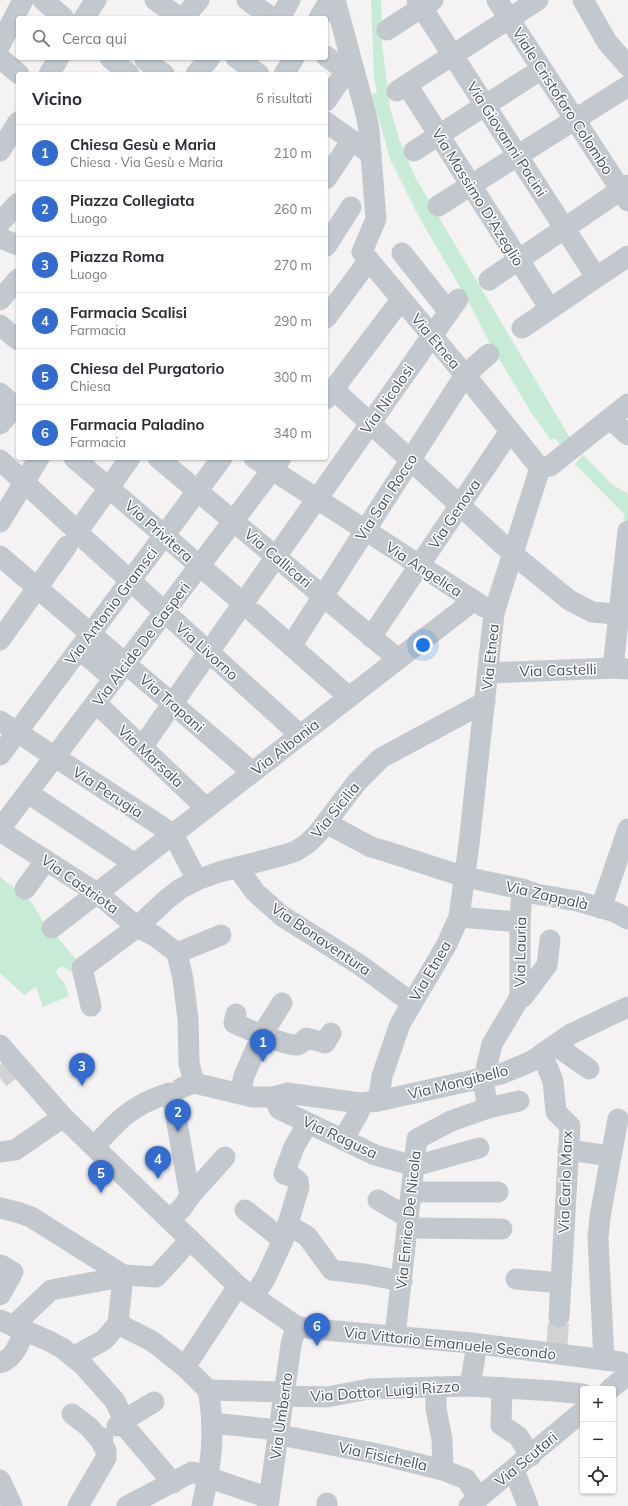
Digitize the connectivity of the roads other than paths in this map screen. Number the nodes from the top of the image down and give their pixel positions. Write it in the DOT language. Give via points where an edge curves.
graph roads {
  1 [pos="23,0"];
  2 [pos="96,0"];
  3 [pos="155,0"];
  4 [pos="199,0"];
  5 [pos="290,0"];
  6 [pos="330,0"];
  7 [pos="335,0"];
  8 [pos="497,0"];
  9 [pos="538,0"];
  10 [pos="583,0"];
  11 [pos="47,1"];
  12 [pos="424,2"];
  13 [pos="252,6"];
  14 [pos="62,16"];
  15 [pos="85,16"];
  16 [pos="179,16"];
  17 [pos="184,16"];
  18 [pos="269,16"];
  19 [pos="281,16"];
  20 [pos="321,16"];
  21 [pos="510,19"];
  22 [pos="10,20"];
  23 [pos="387,30"];
  24 [pos="0,45"];
  25 [pos="453,56"];
  26 [pos="0,58"];
  27 [pos="328,58"];
  28 [pos="112,60"];
  29 [pos="208,60"];
  30 [pos="293,60"];
  31 [pos="142,64"];
  32 [pos="628,66"];
  33 [pos="542,69"];
  34 [pos="17,72"];
  35 [pos="127,72"];
  36 [pos="160,72"];
  37 [pos="198,72"];
  38 [pos="285,72"];
  39 [pos="628,86"];
  40 [pos="328,98"];
  41 [pos="485,105"];
  42 [pos="575,120"];
  43 [pos="328,123"];
  44 [pos="439,134"];
  45 [pos="352,140"];
  46 [pos="414,151"];
  47 [pos="371,154"];
  48 [pos="518,156"];
  49 [pos="328,176"];
  50 [pos="471,185"];
  51 [pos="626,192"];
  52 [pos="16,205"];
  53 [pos="351,206"];
  54 [pos="438,206"];
  55 [pos="0,223"];
  56 [pos="565,228"];
  57 [pos="0,238"];
  58 [pos="16,243"];
  59 [pos="328,243"];
  60 [pos="402,253"];
  61 [pos="628,256"];
  62 [pos="369,260"];
  63 [pos="519,260"];
  64 [pos="596,277"];
  65 [pos="489,280"];
  66 [pos="16,282"];
  67 [pos="5,299"];
  68 [pos="401,300"];
  69 [pos="550,308"];
  70 [pos="328,315"];
  71 [pos="0,325"];
  72 [pos="522,328"];
  73 [pos="432,335"];
  74 [pos="16,338"];
  75 [pos="489,354"];
  76 [pos="466,375"];
  77 [pos="0,393"];
  78 [pos="330,394"];
  79 [pos="628,404"];
  80 [pos="16,406"];
  81 [pos="16,408"];
  82 [pos="610,419"];
  83 [pos="370,423"];
  84 [pos="0,424"];
  85 [pos="510,431"];
  86 [pos="628,435"];
  87 [pos="0,460"];
  88 [pos="38,460"];
  89 [pos="76,460"];
  90 [pos="129,460"];
  91 [pos="160,460"];
  92 [pos="220,460"];
  93 [pos="262,460"];
  94 [pos="411,460"];
  95 [pos="277,464"];
  96 [pos="540,468"];
  97 [pos="24,482"];
  98 [pos="109,488"];
  99 [pos="197,491"];
  100 [pos="314,503"];
  101 [pos="460,505"];
  102 [pos="234,521"];
  103 [pos="0,522"];
  104 [pos="365,530"];
  105 [pos="628,531"];
  106 [pos="76,534"];
  107 [pos="164,535"];
  108 [pos="513,554"];
  109 [pos="0,556"];
  110 [pos="276,557"];
  111 [pos="420,565"];
  112 [pos="200,566"];
  113 [pos="130,581"];
  114 [pos="37,588"];
  115 [pos="323,596"];
  116 [pos="473,601"];
  117 [pos="249,608"];
  118 [pos="165,612"];
  119 [pos="494,613"];
  120 [pos="624,615"];
  121 [pos="371,637"];
  122 [pos="0,640"];
  123 [pos="84,642"];
  124 [pos="291,646"];
  125 [pos="209,652"];
  126 [pos="398,659"];
  127 [pos="621,669"];
  128 [pos="120,671"];
  129 [pos="488,673"];
  130 [pos="349,697"];
  131 [pos="485,702"];
  132 [pos="96,703"];
  133 [pos="172,704"];
  134 [pos="8,726"];
  135 [pos="300,735"];
  136 [pos="142,747"];
  137 [pos="0,755"];
  138 [pos="55,757"];
  139 [pos="252,772"];
  140 [pos="28,793"];
  141 [pos="206,808"];
  142 [pos="326,823"];
  143 [pos="628,829"];
  144 [pos="0,830"];
  145 [pos="172,834"];
  146 [pos="46,860"];
  147 [pos="135,864"];
  148 [pos="237,867"];
  149 [pos="465,877"];
  150 [pos="197,880"];
  151 [pos="25,889"];
  152 [pos="522,889"];
  153 [pos="97,893"];
  154 [pos="601,908"];
  155 [pos="459,917"];
  156 [pos="628,919"];
  157 [pos="520,922"];
  158 [pos="137,927"];
  159 [pos="52,928"];
  160 [pos="221,935"];
  161 [pos="550,940"];
  162 [pos="177,953"];
  163 [pos="520,997"];
  164 [pos="419,1001"];
  165 [pos="282,1003"];
  166 [pos="91,1006"];
  167 [pos="628,1007"];
  168 [pos="236,1014"];
  169 [pos="331,1033"];
  170 [pos="262,1035"];
  171 [pos="0,1045"];
  172 [pos="548,1049"];
  173 [pos="589,1069"];
  174 [pos="484,1078"];
  175 [pos="194,1083"];
  176 [pos="169,1093"];
  177 [pos="240,1093"];
  178 [pos="274,1097"];
  179 [pos="519,1101"];
  180 [pos="369,1102"];
  181 [pos="488,1108"];
  182 [pos="62,1117"];
  183 [pos="618,1120"];
  184 [pos="308,1122"];
  185 [pos="343,1140"];
  186 [pos="94,1147"];
  187 [pos="479,1148"];
  188 [pos="568,1150"];
  189 [pos="0,1152"];
  190 [pos="611,1156"];
  191 [pos="225,1157"];
  192 [pos="415,1166"];
  193 [pos="412,1192"];
  194 [pos="498,1192"];
  195 [pos="190,1196"];
  196 [pos="378,1200"];
  197 [pos="0,1208"];
  198 [pos="245,1210"];
  199 [pos="169,1219"];
  200 [pos="408,1223"];
  201 [pos="502,1229"];
  202 [pos="285,1233"];
  203 [pos="190,1240"];
  204 [pos="1,1265"];
  205 [pos="123,1275"];
  206 [pos="516,1279"];
  207 [pos="402,1281"];
  208 [pos="561,1283"];
  209 [pos="246,1292"];
  210 [pos="0,1295"];
  211 [pos="559,1317"];
  212 [pos="118,1324"];
  213 [pos="13,1326"];
  214 [pos="296,1326"];
  215 [pos="395,1336"];
  216 [pos="477,1344"];
  217 [pos="73,1357"];
  218 [pos="604,1360"];
  219 [pos="0,1363"];
  220 [pos="185,1367"];
  221 [pos="628,1368"];
  222 [pos="628,1375"];
  223 [pos="470,1386"];
  224 [pos="614,1386"];
  225 [pos="436,1387"];
  226 [pos="502,1388"];
  227 [pos="208,1390"];
  228 [pos="284,1394"];
  229 [pos="580,1394"];
  230 [pos="154,1402"];
  231 [pos="72,1414"];
  232 [pos="580,1414"];
  233 [pos="212,1423"];
  234 [pos="278,1430"];
  235 [pos="111,1431"];
  236 [pos="531,1456"];
  237 [pos="443,1470"];
  238 [pos="514,1470"];
  239 [pos="208,1477"];
  240 [pos="0,1480"];
  241 [pos="172,1483"];
  242 [pos="269,1502"];
  243 [pos="473,1504"];
  244 [pos="12,1506"];
  245 [pos="78,1506"];
  246 [pos="127,1506"];
  247 [pos="202,1506"];
  248 [pos="528,1506"];
  1 -- 22 [label="street"];
  2 -- 15 [label="street"];
  3 -- 16 [label="street"];
  4 -- 17 [label="street"];
  5 -- 19 [label="street"];
  6 -- 20 [label="street"];
  7 -- 47 [label="street" via="366,114"];
  8 -- 21 [label="street, Viale Cristoforo Colombo"];
  9 -- 21 [label="street"];
  10 -- 32 [label="street" via="608,42"];
  11 -- 14 [label="street"];
  12 -- 23 [label="street"];
  12 -- 25 [label="street, Via Giovanni Pacini"];
  13 -- 18 [label="street"];
  21 -- 25 [label="street"];
  21 -- 33 [label="street, Viale Cristoforo Colombo"];
  22 -- 24 [label="street"];
  25 -- 41 [label="street, Via Giovanni Pacini"];
  25 -- 44 [label="street, Via Massimo D'Azeglio" via="402,88"];
  26 -- 34 [label="street"];
  27 -- 40 [label="street" via="342,68 343,76"];
  28 -- 35 [label="street"];
  29 -- 37 [label="street"];
  30 -- 38 [label="street"];
  31 -- 36 [label="street"];
  33 -- 41 [label="street"];
  33 -- 42 [label="street, Viale Cristoforo Colombo"];
  39 -- 42 [label="street"];
  41 -- 44 [label="street"];
  41 -- 48 [label="street, Via Giovanni Pacini"];
  42 -- 48 [label="street"];
  42 -- 51 [label="street, Viale Cristoforo Colombo"];
  43 -- 45 [label="street"];
  44 -- 46 [label="street"];
  44 -- 50 [label="street, Via Massimo D'Azeglio"];
  45 -- 47 [label="street"];
  45 -- 49 [label="street"];
  47 -- 62 [label="street" via="379,173 376,219 362,252"];
  48 -- 50 [label="street"];
  48 -- 56 [label="street, Via Giovanni Pacini"];
  50 -- 54 [label="street"];
  50 -- 63 [label="street, Via Massimo D'Azeglio"];
  51 -- 56 [label="street"];
  52 -- 55 [label="street"];
  53 -- 59 [label="street"];
  56 -- 63 [label="street"];
  56 -- 64 [label="street, Via Giovanni Pacini"];
  57 -- 58 [label="street"];
  60 -- 73 [label="street, Via Nicolosi" via="453,305"];
  61 -- 64 [label="street"];
  62 -- 68 [label="street, Via Etnea"];
  62 -- 70 [label="street"];
  63 -- 65 [label="street"];
  63 -- 69 [label="street, Via Massimo D'Azeglio"];
  64 -- 69 [label="street"];
  66 -- 67 [label="street"];
  68 -- 73 [label="street, Via Etnea"];
  68 -- 78 [label="street"];
  69 -- 72 [label="street"];
  71 -- 74 [label="street"];
  73 -- 76 [label="street, Via Etnea"];
  73 -- 83 [label="street, Via Nicolosi"];
  75 -- 76 [label="street, Via San Rocco"];
  76 -- 85 [label="street, Via Etnea"];
  76 -- 94 [label="street, Via San Rocco"];
  77 -- 80 [label="street"];
  78 -- 83 [label="street"];
  79 -- 82 [label="street"];
  81 -- 84 [label="street"];
  82 -- 86 [label="street"];
  82 -- 96 [label="street" via="550,466"];
  83 -- 94 [label="street"];
  83 -- 100 [label="street, Via Nicolosi"];
  85 -- 96 [label="street, Via Etnea"];
  85 -- 101 [label="street, Via Genova"];
  87 -- 97 [label="street, Via Livorno"];
  88 -- 97 [label="street"];
  89 -- 98 [label="street, Via Privitera"];
  90 -- 98 [label="street"];
  91 -- 99 [label="street, Via Callicari"];
  92 -- 99 [label="street, Via Antonio Gramsci"];
  93 -- 95 [label="street, Via Angelica"];
  94 -- 101 [label="street"];
  94 -- 104 [label="street, Via San Rocco"];
  95 -- 100 [label="street, Via Angelica"];
  95 -- 102 [label="street, Via Alcide De Gasperi"];
  96 -- 108 [label="street, Via Etnea"];
  97 -- 103 [label="street"];
  97 -- 106 [label="street, Via Livorno"];
  98 -- 106 [label="street"];
  98 -- 107 [label="street, Via Privitera"];
  99 -- 102 [label="street, Via Callicari"];
  99 -- 107 [label="street, Via Antonio Gramsci"];
  100 -- 104 [label="street, Via Angelica"];
  100 -- 110 [label="street, Via Nicolosi"];
  101 -- 108 [label="street"];
  101 -- 111 [label="street, Via Genova"];
  102 -- 110 [label="street, Via Callicari"];
  102 -- 112 [label="street, Via Alcide De Gasperi"];
  104 -- 111 [label="street, Via Angelica"];
  104 -- 115 [label="street, Via San Rocco"];
  105 -- 120 [label="street"];
  106 -- 113 [label="street, Via Livorno"];
  106 -- 114 [label="street"];
  107 -- 112 [label="street, Via Privitera"];
  107 -- 113 [label="street, Via Antonio Gramsci"];
  108 -- 119 [label="street, Via Etnea"];
  108 -- 120 [label="street" via="569,600 592,612"];
  109 -- 114 [label="street, Via Trapani"];
  110 -- 115 [label="street, Via Callicari"];
  110 -- 117 [label="street, Via Nicolosi"];
  111 -- 116 [label="street, Via Angelica"];
  111 -- 121 [label="street, Via Genova"];
  112 -- 117 [label="street, Via Privitera"];
  112 -- 118 [label="street, Via Alcide De Gasperi"];
  113 -- 118 [label="street, Via Livorno"];
  113 -- 123 [label="street, Via Antonio Gramsci"];
  114 -- 122 [label="street"];
  114 -- 123 [label="street, Via Trapani"];
  115 -- 121 [label="street, Via Callicari"];
  115 -- 124 [label="street, Via San Rocco"];
  116 -- 119 [label="street, Via Angelica"];
  116 -- 126 [label="street, Via Albania"];
  117 -- 124 [label="street, Via Privitera"];
  117 -- 125 [label="street, Via Nicolosi"];
  118 -- 125 [label="street, Via Livorno"];
  118 -- 128 [label="street, Via Alcide De Gasperi"];
  119 -- 129 [label="street, Via Etnea"];
  120 -- 127 [label="street"];
  121 -- 126 [label="street, Via Callicari"];
  123 -- 128 [label="street, Via Trapani"];
  123 -- 134 [label="street, Via Antonio Gramsci"];
  124 -- 130 [label="street, Via Privitera"];
  125 -- 133 [label="street, Via Nicolosi"];
  125 -- 135 [label="street, Via Livorno"];
  126 -- 130 [label="street, Via Albania"];
  127 -- 129 [label="street, Via Castelli"];
  128 -- 132 [label="street, Via Alcide De Gasperi"];
  128 -- 133 [label="street, Via Trapani"];
  129 -- 131 [label="street, Via Etnea"];
  130 -- 135 [label="street, Via Albania"];
  131 -- 142 [label="street, Via Sicilia" via="381,758 357,782"];
  131 -- 149 [label="street, Via Etnea"];
  132 -- 136 [label="street, Via Marsala"];
  132 -- 138 [label="street, Via Alcide De Gasperi"];
  133 -- 136 [label="street, Via Nicolosi"];
  133 -- 139 [label="street, Via Trapani"];
  134 -- 137 [label="street, Via Antonio Gramsci"];
  134 -- 138 [label="street, Via Perugia"];
  135 -- 139 [label="street, Via Albania"];
  136 -- 141 [label="street, Via Marsala"];
  138 -- 140 [label="street, Via Alcide De Gasperi"];
  138 -- 145 [label="street, Via Perugia"];
  139 -- 141 [label="street, Via Albania"];
  140 -- 144 [label="street, Via Alcide De Gasperi"];
  140 -- 147 [label="street"];
  141 -- 145 [label="street, Via Albania"];
  142 -- 148 [label="street, Via Sicilia" via="308,843 296,851"];
  142 -- 149 [label="street, Via Zappalà" via="371,847"];
  143 -- 154 [label="street"];
  144 -- 146 [label="street, Via Castriota"];
  145 -- 147 [label="street, Via Albania"];
  145 -- 150 [label="street, Via Perugia"];
  146 -- 151 [label="street"];
  146 -- 153 [label="street, Via Castriota"];
  147 -- 153 [label="street, Via Albania"];
  148 -- 150 [label="street, Via Sicilia"];
  148 -- 164 [label="street, Via Bonaventura" via="255,892 282,916"];
  149 -- 152 [label="street, Via Zappalà"];
  149 -- 155 [label="street, Via Etnea"];
  150 -- 158 [label="street, Via Sicilia" via="180,889"];
  152 -- 154 [label="street, Via Zappalà"];
  152 -- 157 [label="street, Via Lauria"];
  153 -- 158 [label="street, Via Castriota"];
  153 -- 159 [label="street, Via Albania"];
  154 -- 156 [label="street, Via Zappalà"];
  155 -- 157 [label="street"];
  155 -- 164 [label="street, Via Etnea"];
  157 -- 163 [label="street, Via Lauria"];
  158 -- 162 [label="street, Via Castriota" via="155,936"];
  158 -- 166 [label="street, Via Sicilia" via="82,968"];
  160 -- 162 [label="street"];
  161 -- 163 [label="street" via="547,965 523,997"];
  162 -- 175 [label="street" via="183,979 188,1019 189,1063"];
  163 -- 174 [label="street, Via Lauria" via="492,1044"];
  164 -- 180 [label="street, Via Etnea" via="400,1024 382,1076"];
  165 -- 170 [label="street"];
  167 -- 172 [label="street, Via Mongibello" via="570,1034"];
  168 -- 170 [label="street" via="234,1023"];
  169 -- 170 [label="street" via="325,1043 307,1038 295,1046"];
  170 -- 177 [label="street" via="244,1076"];
  171 -- 182 [label="street, Via Vittorio Emanuele Secondo" via="14,1068"];
  172 -- 173 [label="street"];
  172 -- 174 [label="street, Via Mongibello" via="532,1061"];
  172 -- 188 [label="street, Via Carlo Marx" via="556,1112 570,1126"];
  174 -- 180 [label="street, Via Mongibello"];
  174 -- 181 [label="street"];
  175 -- 176 [label="street"];
  175 -- 177 [label="street, Via Mongibello"];
  176 -- 186 [label="street" via="131,1110 114,1124"];
  176 -- 195 [label="street"];
  177 -- 178 [label="street, Via Mongibello" via="253,1097"];
  178 -- 180 [label="street, Via Mongibello" via="287,1093"];
  178 -- 184 [label="street, Via Ragusa" via="279,1109"];
  179 -- 181 [label="street"];
  180 -- 185 [label="street, Via Etnea" via="359,1112"];
  181 -- 192 [label="street, Via Enrico De Nicola" via="451,1121 417,1139"];
  182 -- 186 [label="street, Via Vittorio Emanuele Secondo"];
  182 -- 189 [label="street" via="15,1150"];
  183 -- 190 [label="street"];
  184 -- 185 [label="street, Via Ragusa"];
  184 -- 202 [label="street" via="294,1147 284,1174 298,1181 299,1187"];
  185 -- 192 [label="street, Via Ragusa" via="375,1155"];
  186 -- 199 [label="street, Via Vittorio Emanuele Secondo"];
  187 -- 192 [label="street"];
  188 -- 190 [label="street"];
  188 -- 208 [label="street, Via Carlo Marx"];
  190 -- 218 [label="street" via="598,1238"];
  191 -- 195 [label="street"];
  192 -- 193 [label="street, Via Enrico De Nicola"];
  193 -- 194 [label="street"];
  193 -- 200 [label="street, Via Enrico De Nicola"];
  195 -- 199 [label="street" via="182,1208"];
  196 -- 200 [label="street"];
  197 -- 205 [label="street" via="30,1217"];
  198 -- 202 [label="street"];
  199 -- 203 [label="street, Via Vittorio Emanuele Secondo"];
  200 -- 201 [label="street"];
  200 -- 207 [label="street, Via Enrico De Nicola"];
  202 -- 207 [label="street" via="307,1236 332,1270"];
  202 -- 209 [label="street" via="265,1279"];
  203 -- 205 [label="street" via="156,1277"];
  203 -- 209 [label="street, Via Vittorio Emanuele Secondo"];
  204 -- 210 [label="street" via="13,1272"];
  205 -- 212 [label="street"];
  205 -- 213 [label="street" via="51,1290"];
  206 -- 208 [label="street"];
  207 -- 215 [label="street, Via Enrico De Nicola"];
  208 -- 211 [label="street, Via Carlo Marx"];
  209 -- 214 [label="street, Via Vittorio Emanuele Secondo"];
  209 -- 220 [label="street"];
  212 -- 217 [label="street" via="104,1340"];
  212 -- 220 [label="street" via="152,1341"];
  213 -- 217 [label="street" via="62,1348"];
  213 -- 219 [label="street" via="13,1354"];
  214 -- 215 [label="street, Via Vittorio Emanuele Secondo"];
  214 -- 228 [label="street, Via Umberto"];
  215 -- 216 [label="street, Via Vittorio Emanuele Secondo"];
  216 -- 218 [label="street, Via Vittorio Emanuele Secondo" via="557,1349"];
  216 -- 223 [label="street"];
  217 -- 235 [label="street" via="115,1401"];
  218 -- 221 [label="street, Via Vittorio Emanuele Secondo" via="621,1362"];
  220 -- 227 [label="street"];
  222 -- 224 [label="street"];
  223 -- 225 [label="street, Via Dottor Luigi Rizzo"];
  223 -- 226 [label="street, Via Dottor Luigi Rizzo"];
  225 -- 228 [label="street, Via Dottor Luigi Rizzo" via="369,1389 327,1397"];
  225 -- 237 [label="street"];
  226 -- 229 [label="street, Via Dottor Luigi Rizzo"];
  226 -- 236 [label="street" via="501,1425 518,1436"];
  227 -- 228 [label="street, Via Dottor Luigi Rizzo"];
  227 -- 233 [label="street"];
  228 -- 234 [label="street, Via Umberto"];
  230 -- 235 [label="street"];
  231 -- 235 [label="street" via="89,1427"];
  232 -- 236 [label="street, Via Scutari"];
  233 -- 234 [label="street, Via Fisichella"];
  233 -- 239 [label="street" via="212,1456"];
  234 -- 237 [label="street, Via Fisichella" via="285,1436"];
  234 -- 242 [label="street, Via Umberto"];
  235 -- 241 [label="street" via="128,1430"];
  235 -- 245 [label="street" via="106,1458"];
  236 -- 238 [label="street, Via Scutari"];
  237 -- 243 [label="street, Via Fisichella" via="466,1479"];
  238 -- 243 [label="street, Via Scutari"];
  238 -- 248 [label="street"];
  239 -- 241 [label="street" via="192,1472"];
  239 -- 242 [label="street"];
  239 -- 247 [label="street"];
  240 -- 244 [label="street"];
  241 -- 246 [label="street"];
}
